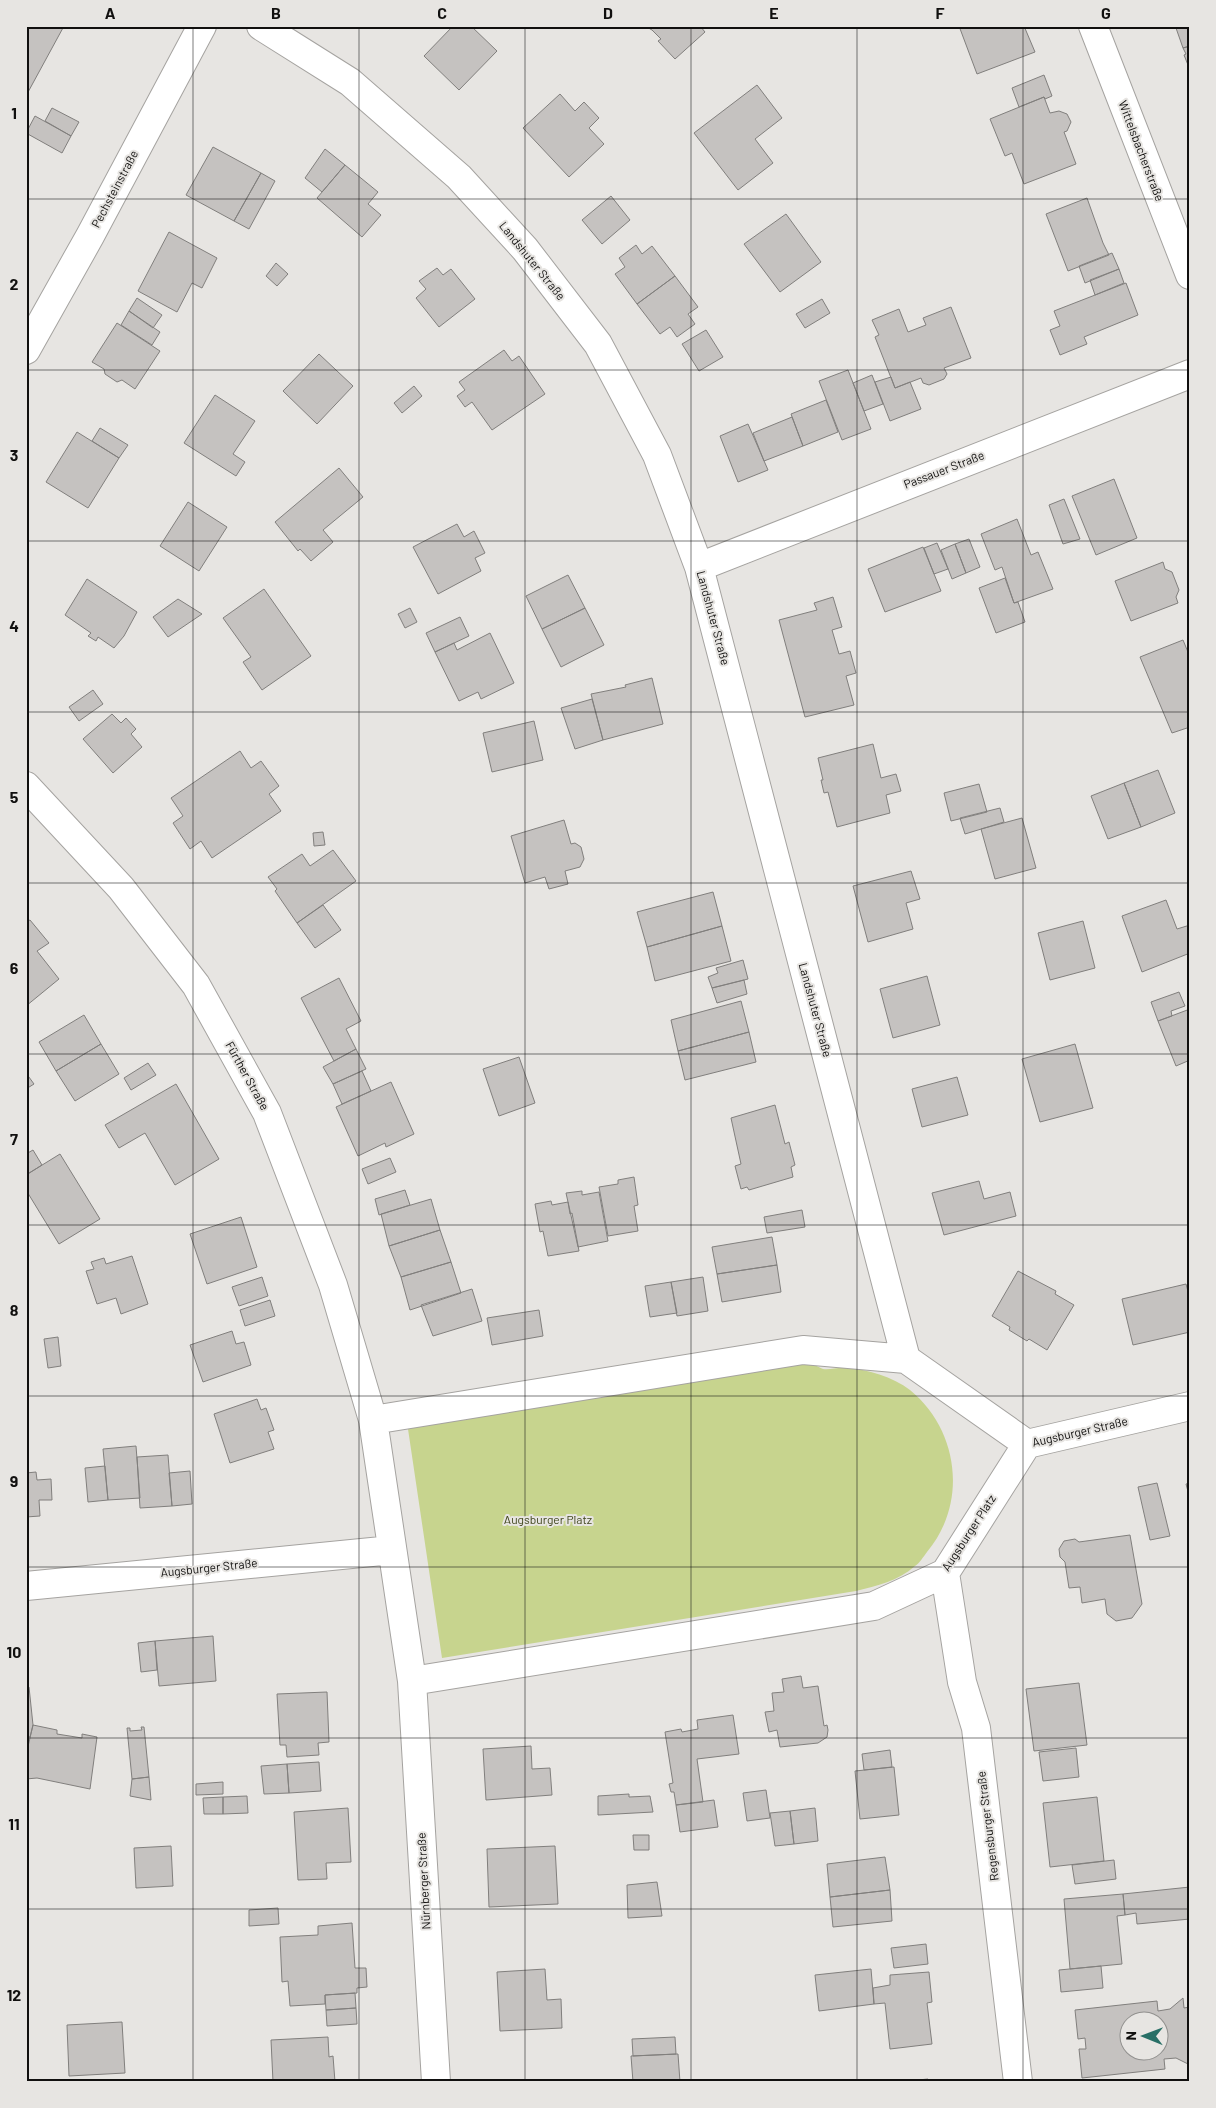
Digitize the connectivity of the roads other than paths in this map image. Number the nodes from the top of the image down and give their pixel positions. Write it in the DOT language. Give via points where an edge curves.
graph roads {
  1 [pos="202,26"];
  2 [pos="261,26"];
  3 [pos="1093,26"];
  4 [pos="1190,275"];
  5 [pos="26,350"];
  6 [pos="1190,374"];
  7 [pos="699,568"];
  8 [pos="26,786"];
  9 [pos="906,1359"];
  10 [pos="1190,1406"];
  11 [pos="373,1420"];
  12 [pos="1027,1444"];
  13 [pos="392,1550"];
  14 [pos="945,1574"];
  15 [pos="26,1586"];
  16 [pos="412,1681"];
  17 [pos="436,2082"];
  18 [pos="1018,2082"];
  1 -- 5 [label="street, Pechsteinstraße"];
  2 -- 7 [label="street, Landshuter Straße" via="350,82 460,177 525,249 598,344 657,455"];
  3 -- 4 [label="street, Wittelsbacherstraße"];
  6 -- 7 [label="street, Passauer Straße"];
  7 -- 9 [label="street, Landshuter Straße"];
  8 -- 11 [label="street, Fürther Straße" via="120,888 196,986 268,1113 333,1285"];
  9 -- 11 [label="street" via="803,1350"];
  9 -- 12 [label="street, Augsburger Straße"];
  10 -- 12 [label="street, Augsburger Straße"];
  11 -- 13 [label="street"];
  12 -- 14 [label="street, Augsburger Platz"];
  13 -- 15 [label="street, Augsburger Straße"];
  13 -- 16 [label="street"];
  14 -- 16 [label="street, Augsburger Platz" via="874,1606"];
  14 -- 18 [label="street, Regensburger Straße" via="962,1682 976,1728"];
  16 -- 17 [label="street, Nürnberger Straße"];
}
